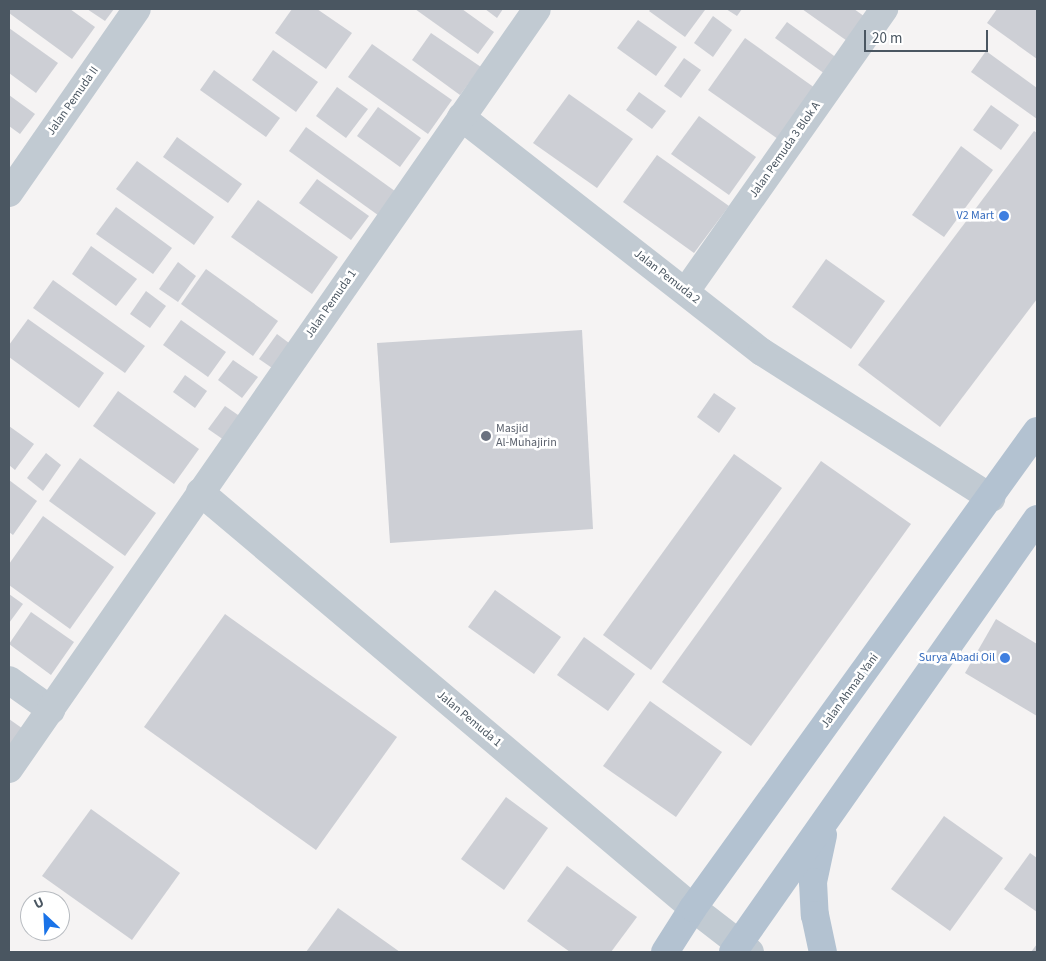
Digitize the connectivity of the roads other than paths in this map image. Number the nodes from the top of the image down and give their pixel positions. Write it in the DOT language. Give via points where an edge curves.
graph roads {
  1 [pos="137,9"];
  2 [pos="537,9"];
  3 [pos="884,9"];
  4 [pos="461,117"];
  5 [pos="9,193"];
  6 [pos="686,291"];
  7 [pos="1037,431"];
  8 [pos="200,492"];
  9 [pos="992,498"];
  10 [pos="1037,519"];
  11 [pos="9,680"];
  12 [pos="51,710"];
  13 [pos="9,769"];
  14 [pos="825,826"];
  15 [pos="692,908"];
  16 [pos="741,950"];
  17 [pos="665,952"];
  18 [pos="823,952"];
  1 -- 5 [label="street, Jalan Pemuda II"];
  2 -- 4 [label="street"];
  3 -- 6 [label="street, Jalan Pemuda 3 Blok A"];
  4 -- 6 [label="street, Jalan Pemuda 2"];
  4 -- 8 [label="street, Jalan Pemuda 1"];
  6 -- 9 [label="street, Jalan Pemuda 2" via="762,352"];
  7 -- 9 [label="main road, Jalan Ahmad Yani"];
  8 -- 12 [label="street, Jalan Pemuda 1"];
  8 -- 15 [label="street, Jalan Pemuda 1"];
  9 -- 15 [label="main road, Jalan Ahmad Yani"];
  10 -- 14 [label="main road"];
  11 -- 12 [label="street"];
  12 -- 13 [label="street, Jalan Pemuda 1"];
  14 -- 16 [label="main road"];
  14 -- 18 [label="main road" via="813,882 815,915"];
  15 -- 16 [label="street, Jalan Pemuda 1"];
  15 -- 17 [label="main road, Jalan Ahmad Yani"];
}
